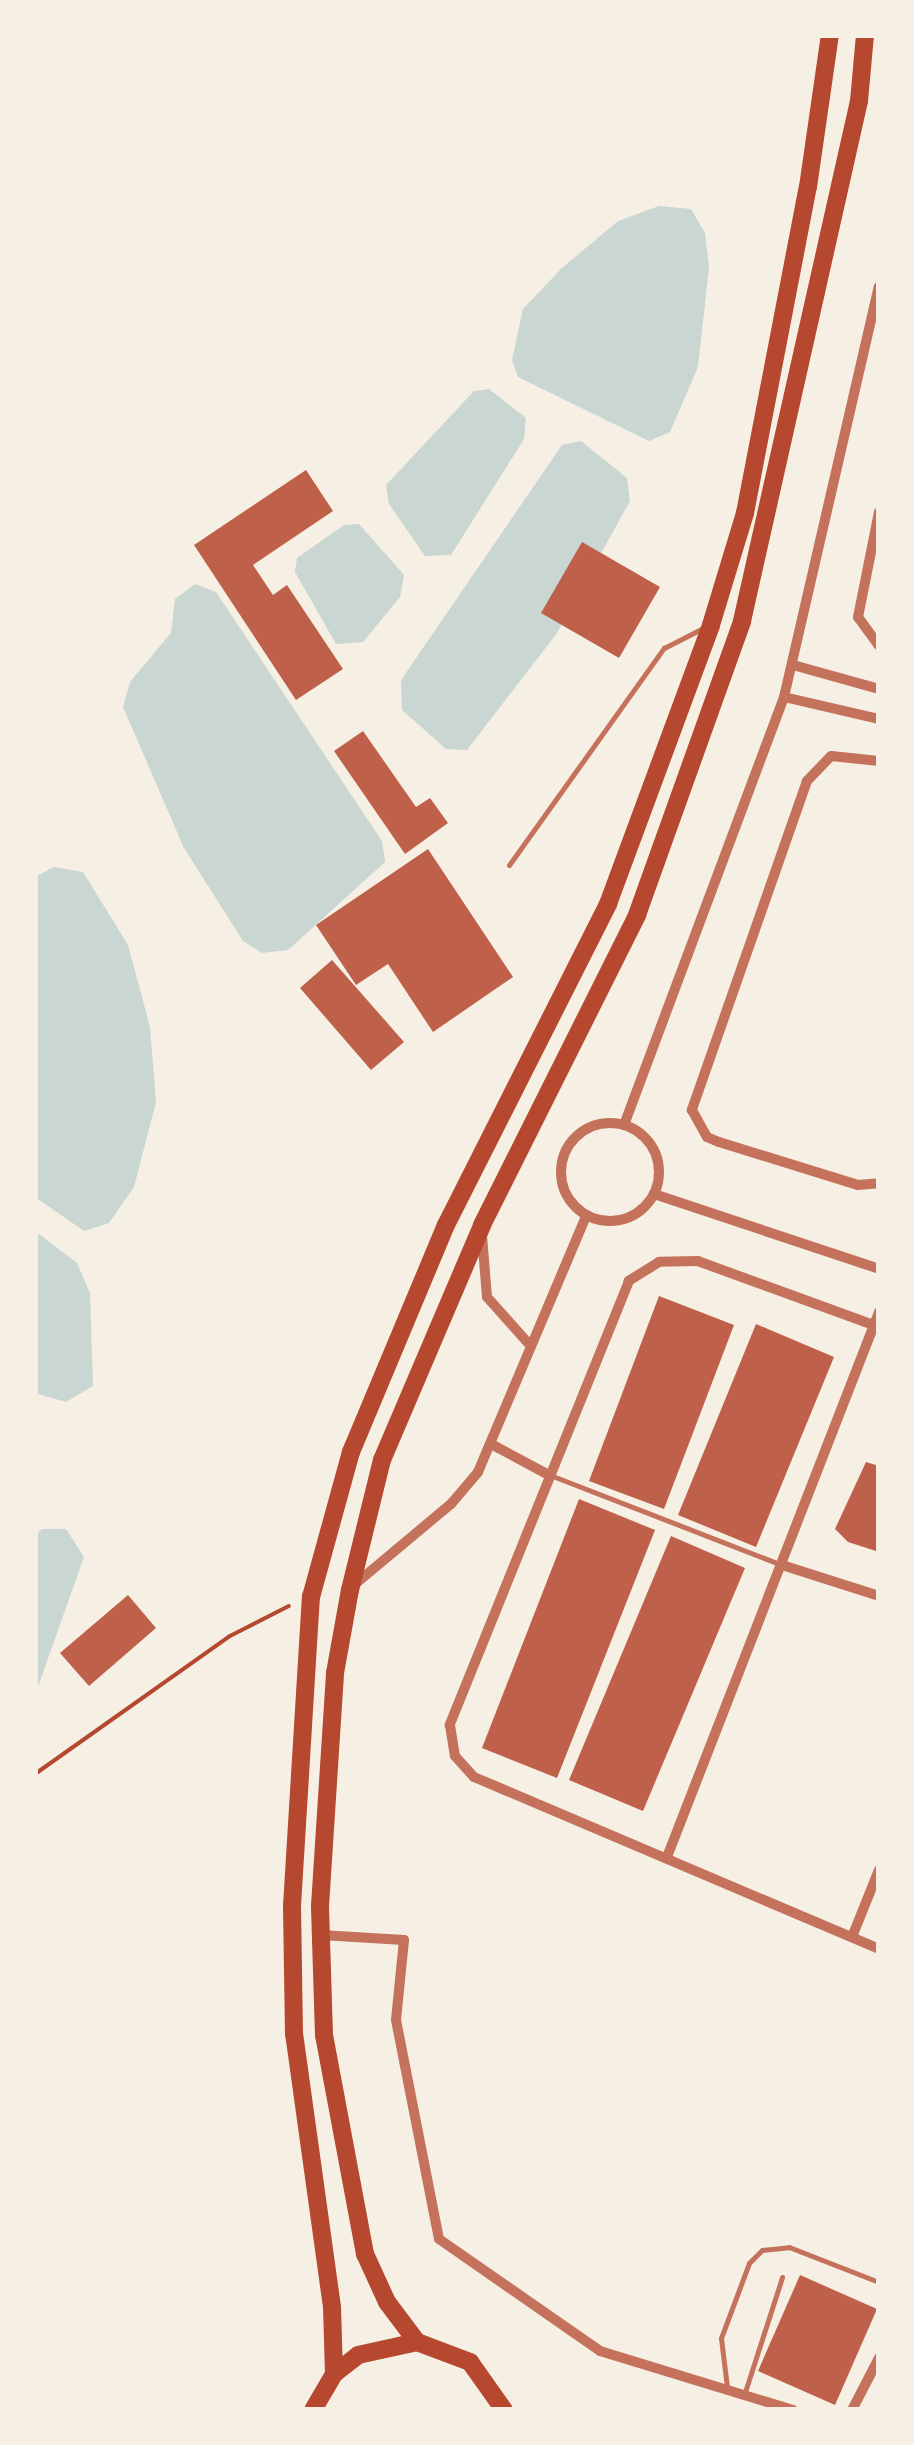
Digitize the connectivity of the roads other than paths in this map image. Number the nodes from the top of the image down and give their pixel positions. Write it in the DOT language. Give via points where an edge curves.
graph roads {
  1 [pos="830,35"];
  2 [pos="866,35"];
  3 [pos="879,287"];
  4 [pos="879,512"];
  5 [pos="711,625"];
  6 [pos="879,646"];
  7 [pos="793,666"];
  8 [pos="879,689"];
  9 [pos="784,696"];
  10 [pos="879,719"];
  11 [pos="879,762"];
  12 [pos="509,865"];
  13 [pos="624,1124"];
  14 [pos="879,1182"];
  15 [pos="654,1194"];
  16 [pos="586,1216"];
  17 [pos="482,1225"];
  18 [pos="879,1269"];
  19 [pos="879,1312"];
  20 [pos="877,1326"];
  21 [pos="528,1343"];
  22 [pos="491,1444"];
  23 [pos="547,1474"];
  24 [pos="782,1565"];
  25 [pos="350,1590"];
  26 [pos="879,1596"];
  27 [pos="668,1857"];
  28 [pos="879,1870"];
  29 [pos="321,1935"];
  30 [pos="852,1937"];
  31 [pos="879,1950"];
  32 [pos="782,2277"];
  33 [pos="879,2282"];
  34 [pos="418,2342"];
  35 [pos="879,2358"];
  36 [pos="334,2374"];
  37 [pos="728,2390"];
  38 [pos="744,2394"];
  39 [pos="314,2410"];
  40 [pos="504,2410"];
  41 [pos="793,2410"];
  42 [pos="852,2410"];
  1 -- 5 [label="main road" via="808,187 744,512"];
  2 -- 17 [label="main road" via="858,100 742,621 637,915"];
  3 -- 7 [label="street"];
  4 -- 6 [label="street" via="858,616"];
  5 -- 12 [label="lane" via="664,648"];
  5 -- 36 [label="main road" via="608,904 446,1224 352,1452 311,1597 292,1906 294,2034 332,2307"];
  7 -- 8 [label="street"];
  7 -- 9 [label="street"];
  9 -- 10 [label="street"];
  9 -- 13 [label="street"];
  11 -- 14 [label="street" via="831,756 807,781 692,1110 707,1137 858,1185"];
  13 -- 15 [label="street" via="639,1132 658,1160"];
  13 -- 16 [label="street" via="590,1126 567,1147 561,1162 565,1193"];
  15 -- 16 [label="street" via="617,1222"];
  15 -- 18 [label="street"];
  16 -- 21 [label="street"];
  17 -- 21 [label="street" via="483,1286"];
  17 -- 25 [label="main road" via="382,1460"];
  19 -- 20 [label="street"];
  20 -- 23 [label="street" via="698,1261 659,1262 628,1281 618,1299"];
  20 -- 24 [label="street"];
  21 -- 22 [label="street"];
  22 -- 23 [label="street"];
  22 -- 25 [label="street" via="451,1504"];
  23 -- 24 [label="lane"];
  23 -- 27 [label="street" via="453,1709 455,1756 474,1778"];
  24 -- 26 [label="street"];
  24 -- 27 [label="street"];
  25 -- 29 [label="main road" via="336,1673"];
  27 -- 30 [label="street"];
  28 -- 30 [label="street"];
  29 -- 34 [label="main road" via="324,2034 364,2254 387,2302"];
  29 -- 37 [label="street" via="404,1940 396,2020 439,2239 600,2351"];
  30 -- 31 [label="street"];
  32 -- 38 [label="lane"];
  33 -- 37 [label="lane" via="789,2246 762,2250 749,2263 720,2338"];
  34 -- 36 [label="main road" via="372,2349"];
  34 -- 40 [label="main road" via="470,2362"];
  35 -- 42 [label="street"];
  36 -- 39 [label="main road"];
  37 -- 38 [label="street"];
  38 -- 41 [label="street"];
}
